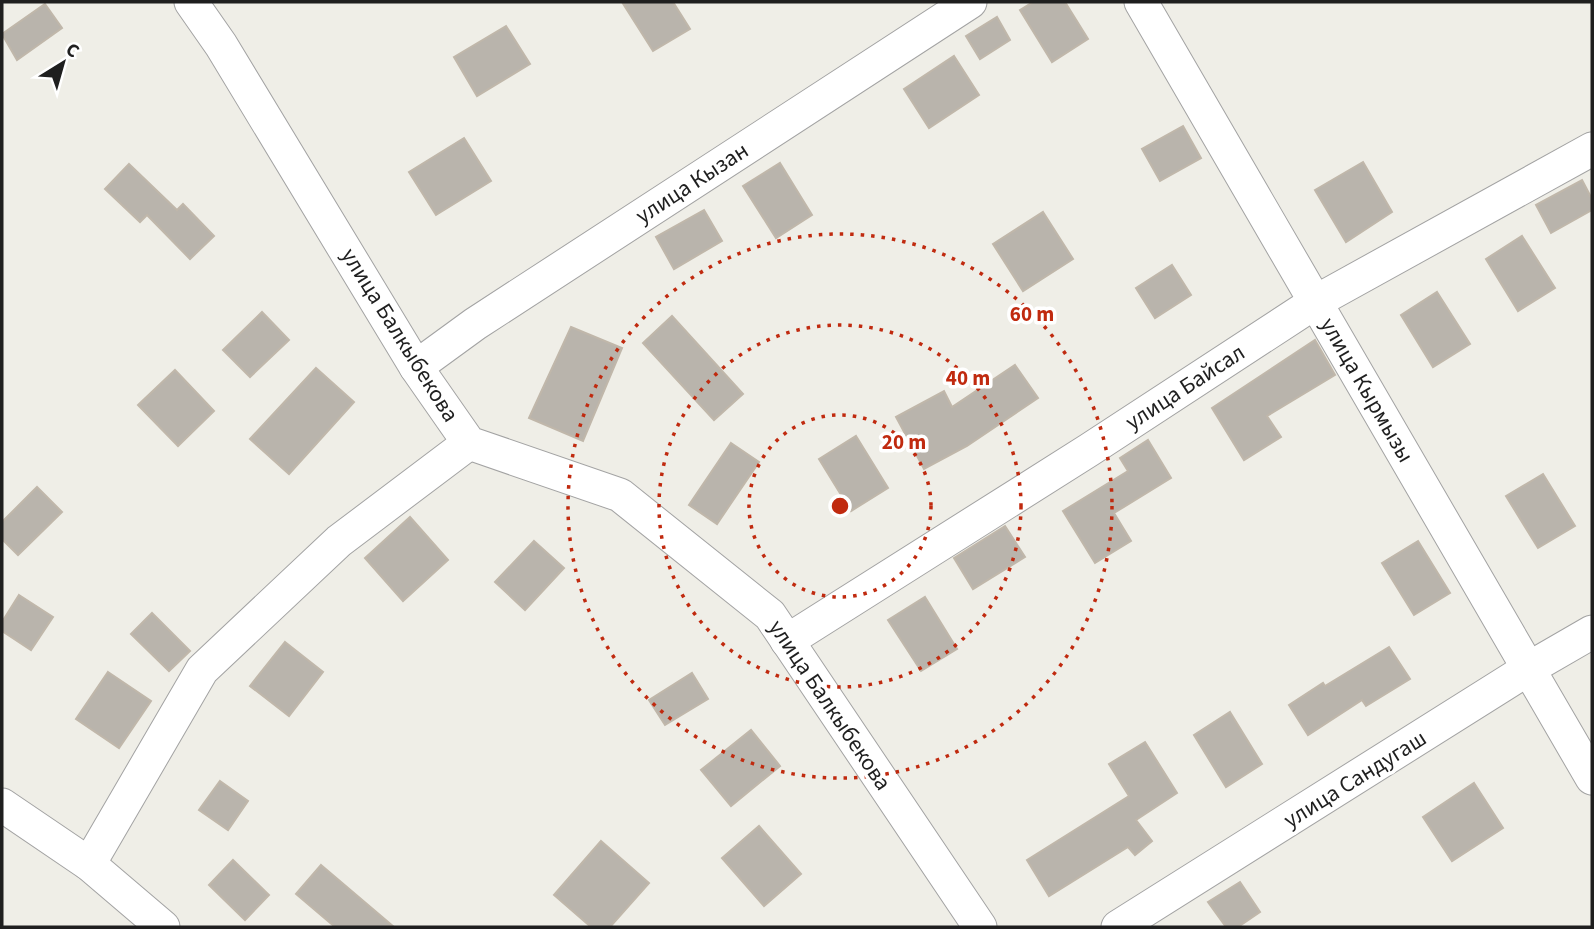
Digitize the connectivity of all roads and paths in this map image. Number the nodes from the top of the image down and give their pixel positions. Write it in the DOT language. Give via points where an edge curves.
graph roads {
  1 [pos="191,2"];
  2 [pos="970,2"];
  3 [pos="1141,2"];
  4 [pos="1592,149"];
  5 [pos="1317,301"];
  6 [pos="416,367"];
  7 [pos="469,443"];
  8 [pos="1592,632"];
  9 [pos="788,641"];
  10 [pos="1528,669"];
  11 [pos="1592,778"];
  12 [pos="2,805"];
  13 [pos="89,864"];
  14 [pos="163,927"];
  15 [pos="980,927"];
  16 [pos="1118,927"];
  1 -- 6 [label="street, улица Балкыбекова"];
  2 -- 6 [label="street, улица Кызан" via="474,324"];
  3 -- 5 [label="street, улица Кырмызы"];
  4 -- 5 [label="street, улица Байсал"];
  5 -- 9 [label="street, улица Байсал"];
  5 -- 10 [label="street, улица Кырмызы"];
  6 -- 7 [label="street, улица Балкыбекова"];
  7 -- 9 [label="street, улица Балкыбекова" via="620,495 770,615"];
  7 -- 13 [label="street" via="339,541 202,670"];
  8 -- 10 [label="street, улица Сандугаш"];
  9 -- 15 [label="street, улица Балкыбекова"];
  10 -- 11 [label="street, улица Кырмызы"];
  10 -- 16 [label="street, улица Сандугаш"];
  12 -- 13 [label="street"];
  13 -- 14 [label="street"];
}
